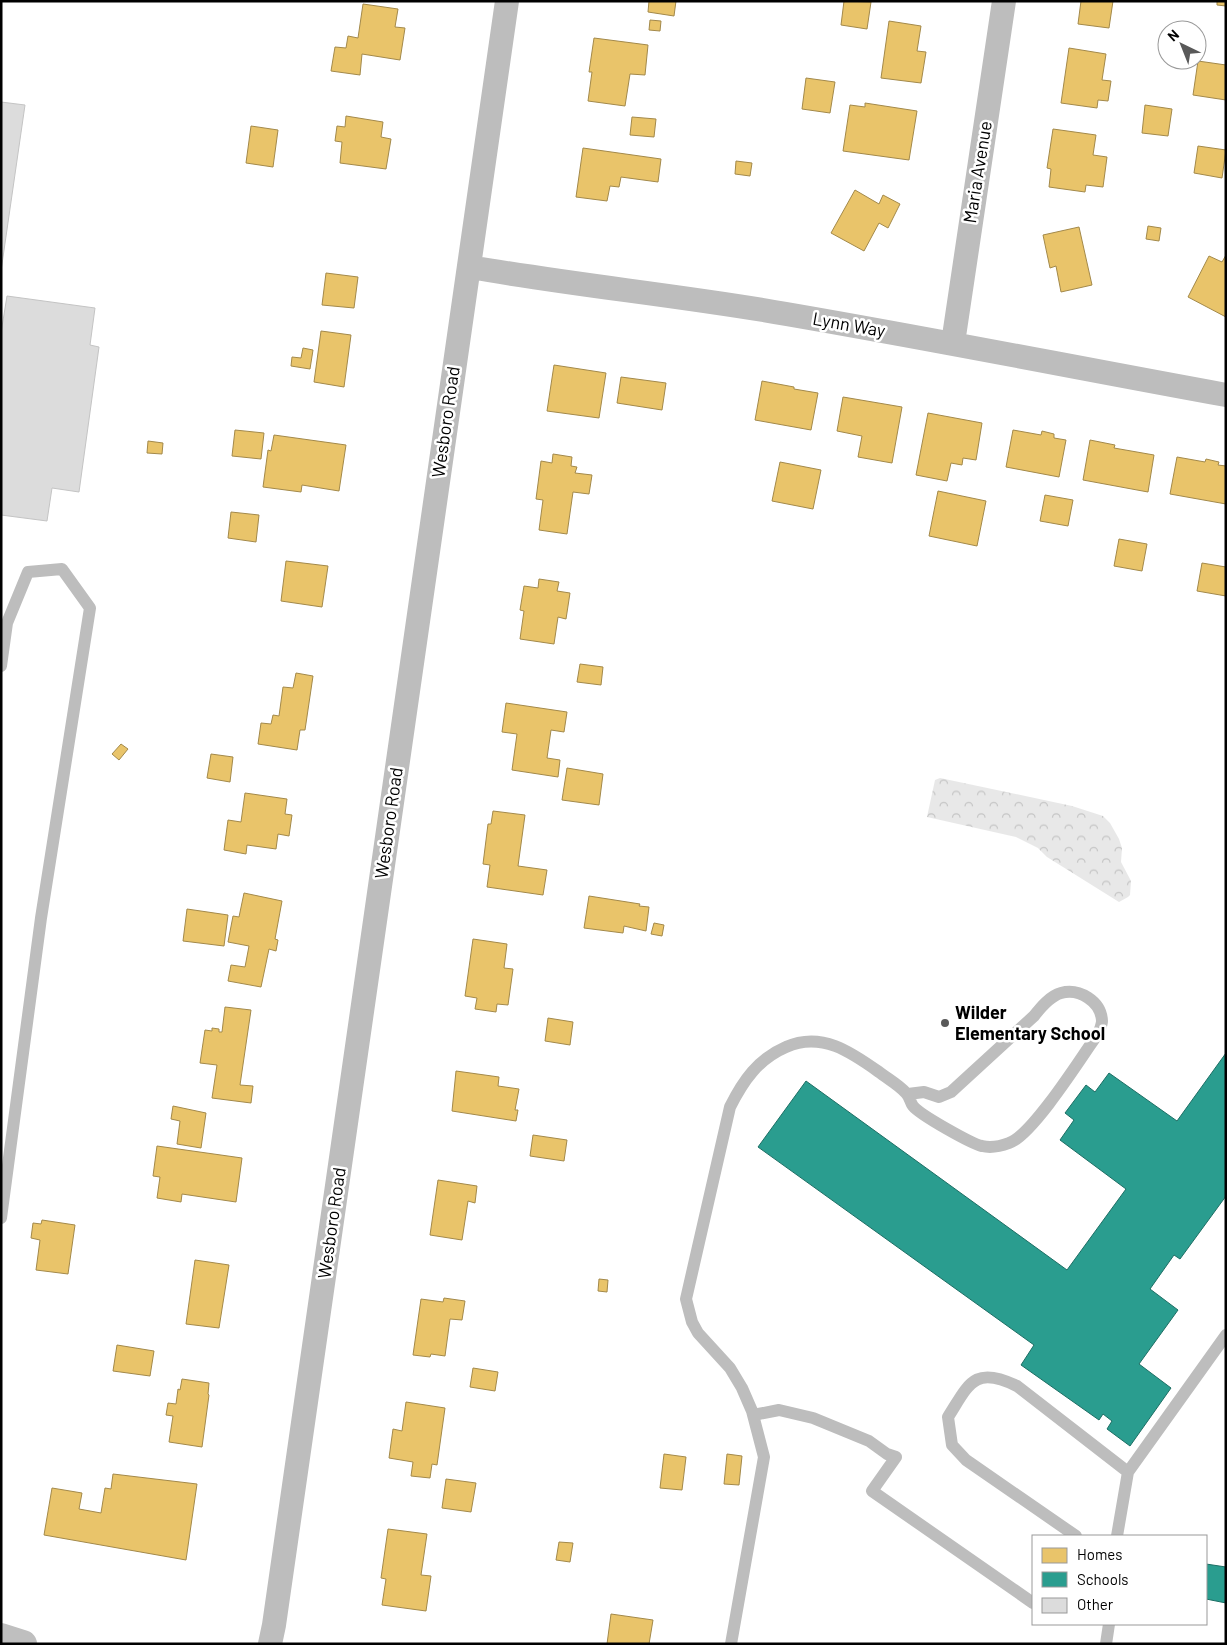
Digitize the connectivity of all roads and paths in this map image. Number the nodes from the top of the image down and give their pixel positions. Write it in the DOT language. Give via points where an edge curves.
graph roads {
  1 [pos="507,1"];
  2 [pos="1004,1"];
  3 [pos="470,267"];
  4 [pos="953,343"];
  5 [pos="1226,395"];
  6 [pos="1,666"];
  7 [pos="908,1094"];
  8 [pos="4,1180"];
  9 [pos="1,1218"];
  10 [pos="1226,1335"];
  11 [pos="753,1415"];
  12 [pos="1128,1472"];
  13 [pos="1075,1535"];
  14 [pos="1117,1535"];
  15 [pos="1032,1602"];
  16 [pos="1109,1625"];
  17 [pos="1,1638"];
  18 [pos="24,1644"];
  19 [pos="270,1644"];
  20 [pos="731,1644"];
  21 [pos="1106,1644"];
  1 -- 3 [label="street, Wesboro Road"];
  2 -- 4 [label="street, Maria Avenue"];
  3 -- 4 [label="street, Lynn Way" via="764,310"];
  3 -- 19 [label="street, Wesboro Road"];
  4 -- 5 [label="street, Lynn Way"];
  6 -- 8 [label="lane" via="7,622 28,572 62,570 90,608"];
  7 -- 7 [label="lane" via="914,1107 972,1143 984,1147 1010,1143 1031,1127 1099,1032 1102,1021 1098,1009 1088,997 1075,992 1060,993 1046,1002 952,1092 939,1097 924,1092"];
  7 -- 11 [label="lane" via="839,1047 827,1042 802,1042 778,1050 759,1064 741,1085 730,1107 686,1299 698,1333 730,1368"];
  8 -- 9 [label="lane"];
  10 -- 12 [label="lane"];
  11 -- 15 [label="lane" via="779,1410 813,1418 863,1438 896,1457 872,1491"];
  11 -- 20 [label="lane" via="764,1457"];
  12 -- 13 [label="lane" via="1017,1386 1002,1378 985,1376 967,1388 948,1417 952,1445 966,1460"];
  12 -- 14 [label="lane"];
  16 -- 21 [label="lane"];
  17 -- 18 [label="main road"];
}
